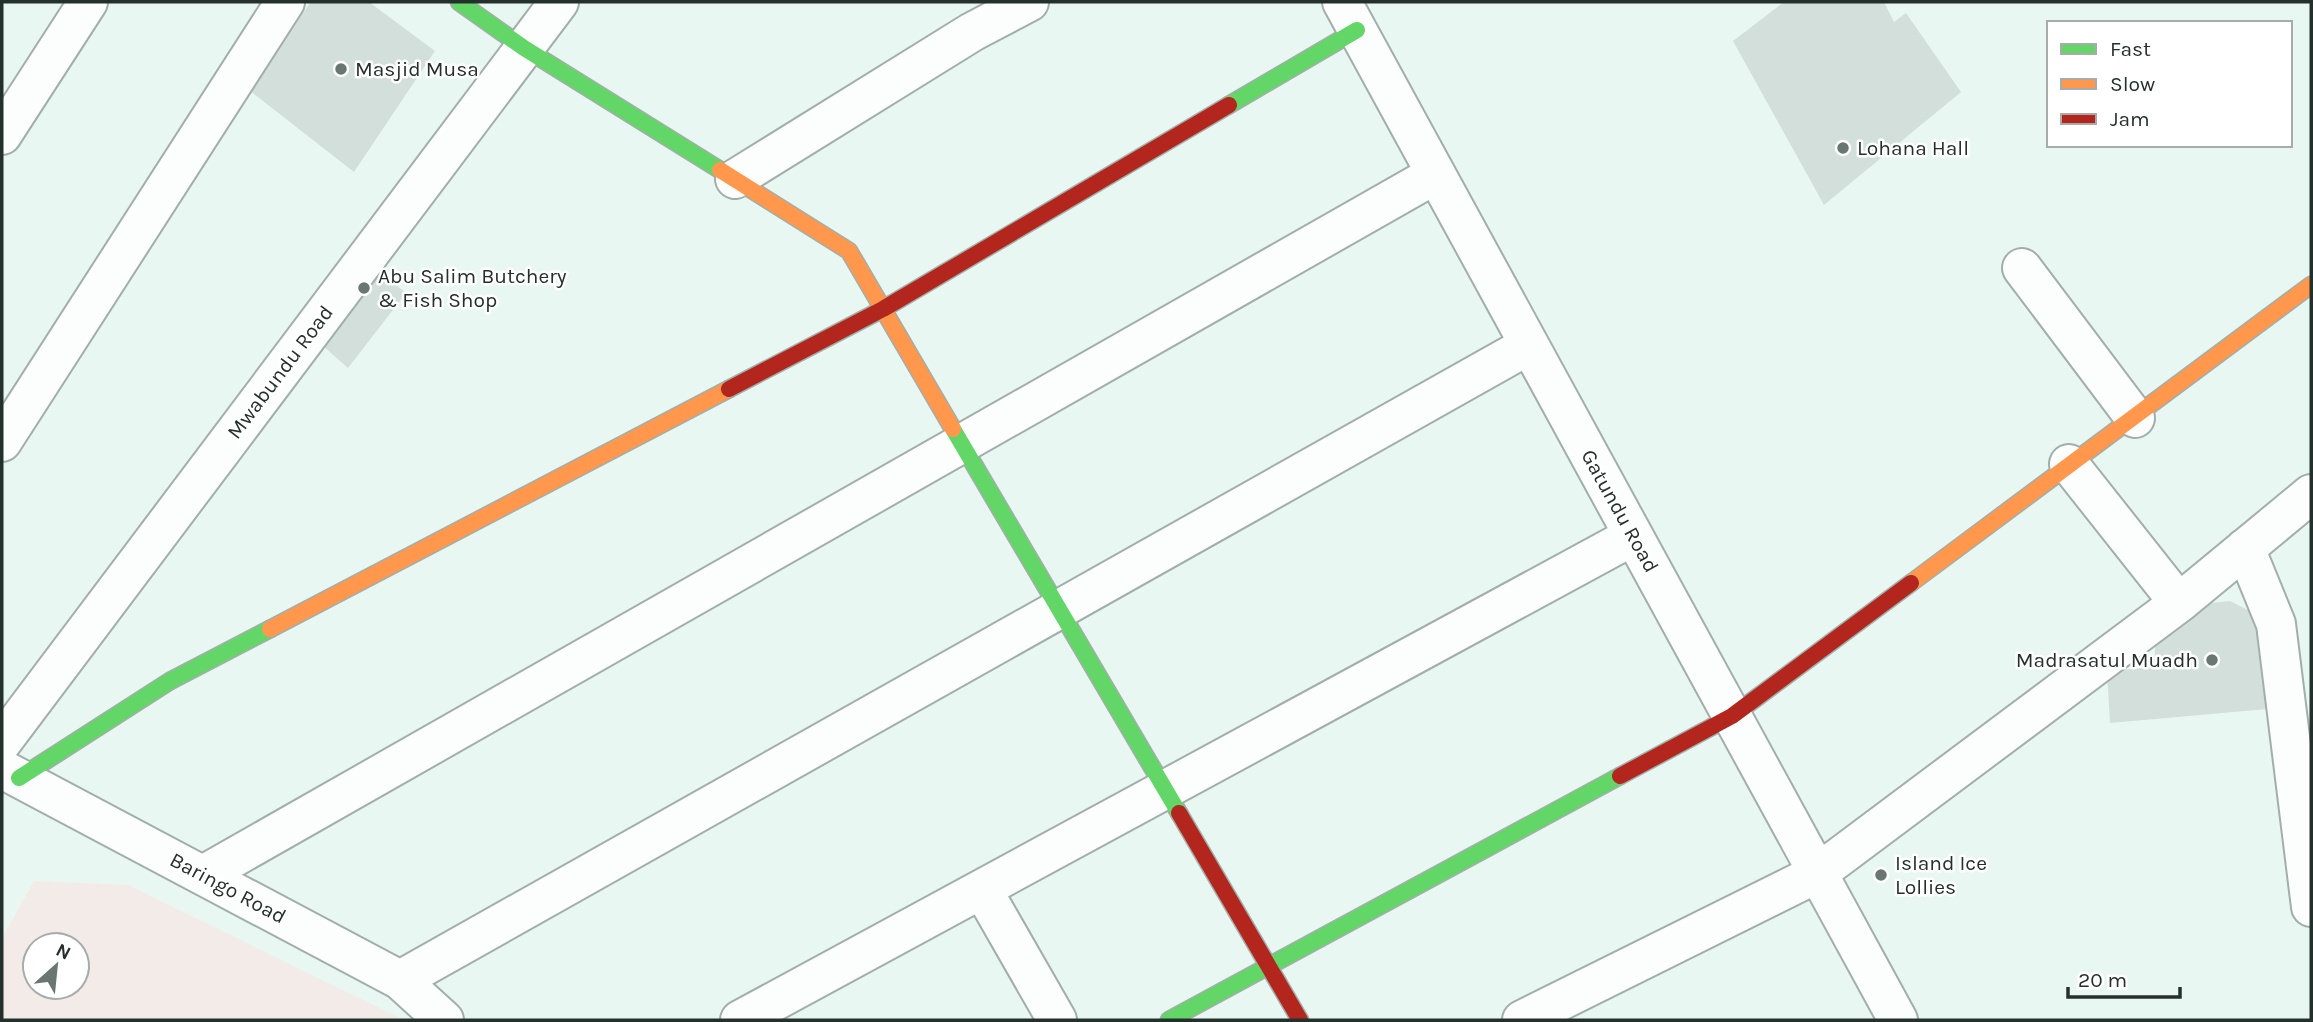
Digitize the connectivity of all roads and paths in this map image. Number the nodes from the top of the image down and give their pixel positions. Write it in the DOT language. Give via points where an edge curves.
graph roads {
  1 [pos="88,2"];
  2 [pos="285,2"];
  3 [pos="459,2"];
  4 [pos="559,2"];
  5 [pos="1029,2"];
  6 [pos="1350,16"];
  7 [pos="524,47"];
  8 [pos="2,135"];
  9 [pos="1436,174"];
  10 [pos="735,179"];
  11 [pos="2022,268"];
  12 [pos="2311,285"];
  13 [pos="883,309"];
  14 [pos="1529,345"];
  15 [pos="2135,418"];
  16 [pos="2,442"];
  17 [pos="962,444"];
  18 [pos="2069,464"];
  19 [pos="2311,494"];
  20 [pos="1633,536"];
  21 [pos="2245,548"];
  22 [pos="2179,603"];
  23 [pos="1059,610"];
  24 [pos="1732,716"];
  25 [pos="2,743"];
  26 [pos="10,773"];
  27 [pos="1165,790"];
  28 [pos="1818,873"];
  29 [pos="204,875"];
  30 [pos="982,889"];
  31 [pos="2311,907"];
  32 [pos="1268,967"];
  33 [pos="400,980"];
  34 [pos="1887,1017"];
  35 [pos="444,1020"];
  36 [pos="740,1020"];
  37 [pos="1057,1020"];
  38 [pos="1169,1020"];
  39 [pos="1300,1020"];
  40 [pos="1522,1020"];
  1 -- 8 [label="street"];
  2 -- 16 [label="street"];
  3 -- 7 [label="street"];
  4 -- 7 [label="street, Mwabundu Road"];
  5 -- 10 [label="street" via="960,39"];
  6 -- 9 [label="street, Gatundu Road"];
  6 -- 13 [label="street"];
  7 -- 10 [label="street"];
  7 -- 25 [label="street, Mwabundu Road"];
  9 -- 14 [label="street, Gatundu Road"];
  9 -- 17 [label="street"];
  10 -- 13 [label="street" via="849,251"];
  11 -- 15 [label="street"];
  12 -- 15 [label="street"];
  13 -- 17 [label="street"];
  13 -- 26 [label="street" via="170,681"];
  14 -- 20 [label="street, Gatundu Road"];
  14 -- 23 [label="street"];
  15 -- 18 [label="street"];
  17 -- 23 [label="street"];
  17 -- 29 [label="street"];
  18 -- 22 [label="street"];
  18 -- 24 [label="street"];
  19 -- 21 [label="street"];
  20 -- 24 [label="street, Gatundu Road"];
  20 -- 27 [label="street"];
  21 -- 22 [label="street"];
  21 -- 31 [label="street" via="2276,624"];
  22 -- 28 [label="street"];
  23 -- 27 [label="street"];
  23 -- 33 [label="street"];
  24 -- 28 [label="street, Gatundu Road"];
  24 -- 32 [label="street"];
  26 -- 29 [label="street, Baringo Road"];
  27 -- 30 [label="street"];
  27 -- 32 [label="street"];
  28 -- 34 [label="street, Gatundu Road"];
  28 -- 40 [label="street"];
  29 -- 33 [label="street, Baringo Road"];
  30 -- 36 [label="street"];
  30 -- 37 [label="street"];
  32 -- 38 [label="street"];
  32 -- 39 [label="street"];
  33 -- 35 [label="street, Baringo Road"];
}
